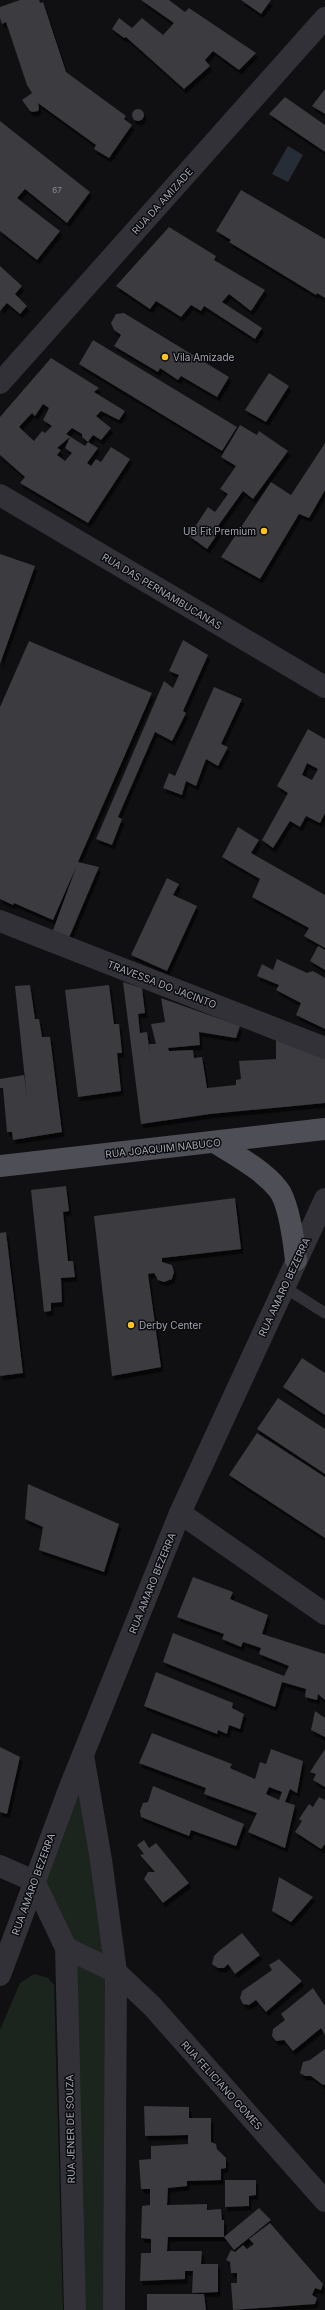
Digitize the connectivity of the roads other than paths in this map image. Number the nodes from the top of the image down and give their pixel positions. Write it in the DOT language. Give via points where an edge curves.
graph roads {
  1 [pos="325,18"];
  2 [pos="0,383"];
  3 [pos="0,496"];
  4 [pos="325,687"];
  5 [pos="0,920"];
  6 [pos="325,1048"];
  7 [pos="325,1129"];
  8 [pos="214,1142"];
  9 [pos="0,1166"];
  10 [pos="325,1199"];
  11 [pos="296,1260"];
  12 [pos="284,1287"];
  13 [pos="325,1313"];
  14 [pos="180,1513"];
  15 [pos="325,1614"];
  16 [pos="83,1755"];
  17 [pos="0,1866"];
  18 [pos="34,1881"];
  19 [pos="66,1948"];
  20 [pos="116,1972"];
  21 [pos="0,1975"];
  22 [pos="325,2201"];
  23 [pos="75,2310"];
  24 [pos="114,2310"];
  1 -- 2 [label="street, RUA DA AMIZADE"];
  3 -- 4 [label="street, RUA DAS PERNAMBUCANAS"];
  5 -- 6 [label="street, TRAVESSA DO JACINTO"];
  7 -- 8 [label="main road, RUA JOAQUIM NABUCO"];
  8 -- 9 [label="main road, RUA JOAQUIM NABUCO"];
  8 -- 11 [label="main road" via="254,1167 279,1190 291,1225"];
  10 -- 11 [label="street, RUA AMARO BEZERRA"];
  11 -- 12 [label="street, RUA AMARO BEZERRA"];
  12 -- 13 [label="lane"];
  12 -- 14 [label="street, RUA AMARO BEZERRA"];
  14 -- 15 [label="street"];
  14 -- 16 [label="street, RUA AMARO BEZERRA"];
  16 -- 18 [label="street, RUA AMARO BEZERRA"];
  16 -- 20 [label="street" via="102,1860"];
  17 -- 18 [label="street"];
  18 -- 19 [label="street, RUA JENER DE SOUZA"];
  18 -- 21 [label="street, RUA AMARO BEZERRA"];
  19 -- 20 [label="street"];
  19 -- 23 [label="street, RUA JENER DE SOUZA"];
  20 -- 22 [label="street, RUA FELICIANO GOMES" via="152,2006"];
  20 -- 24 [label="street"];
}
